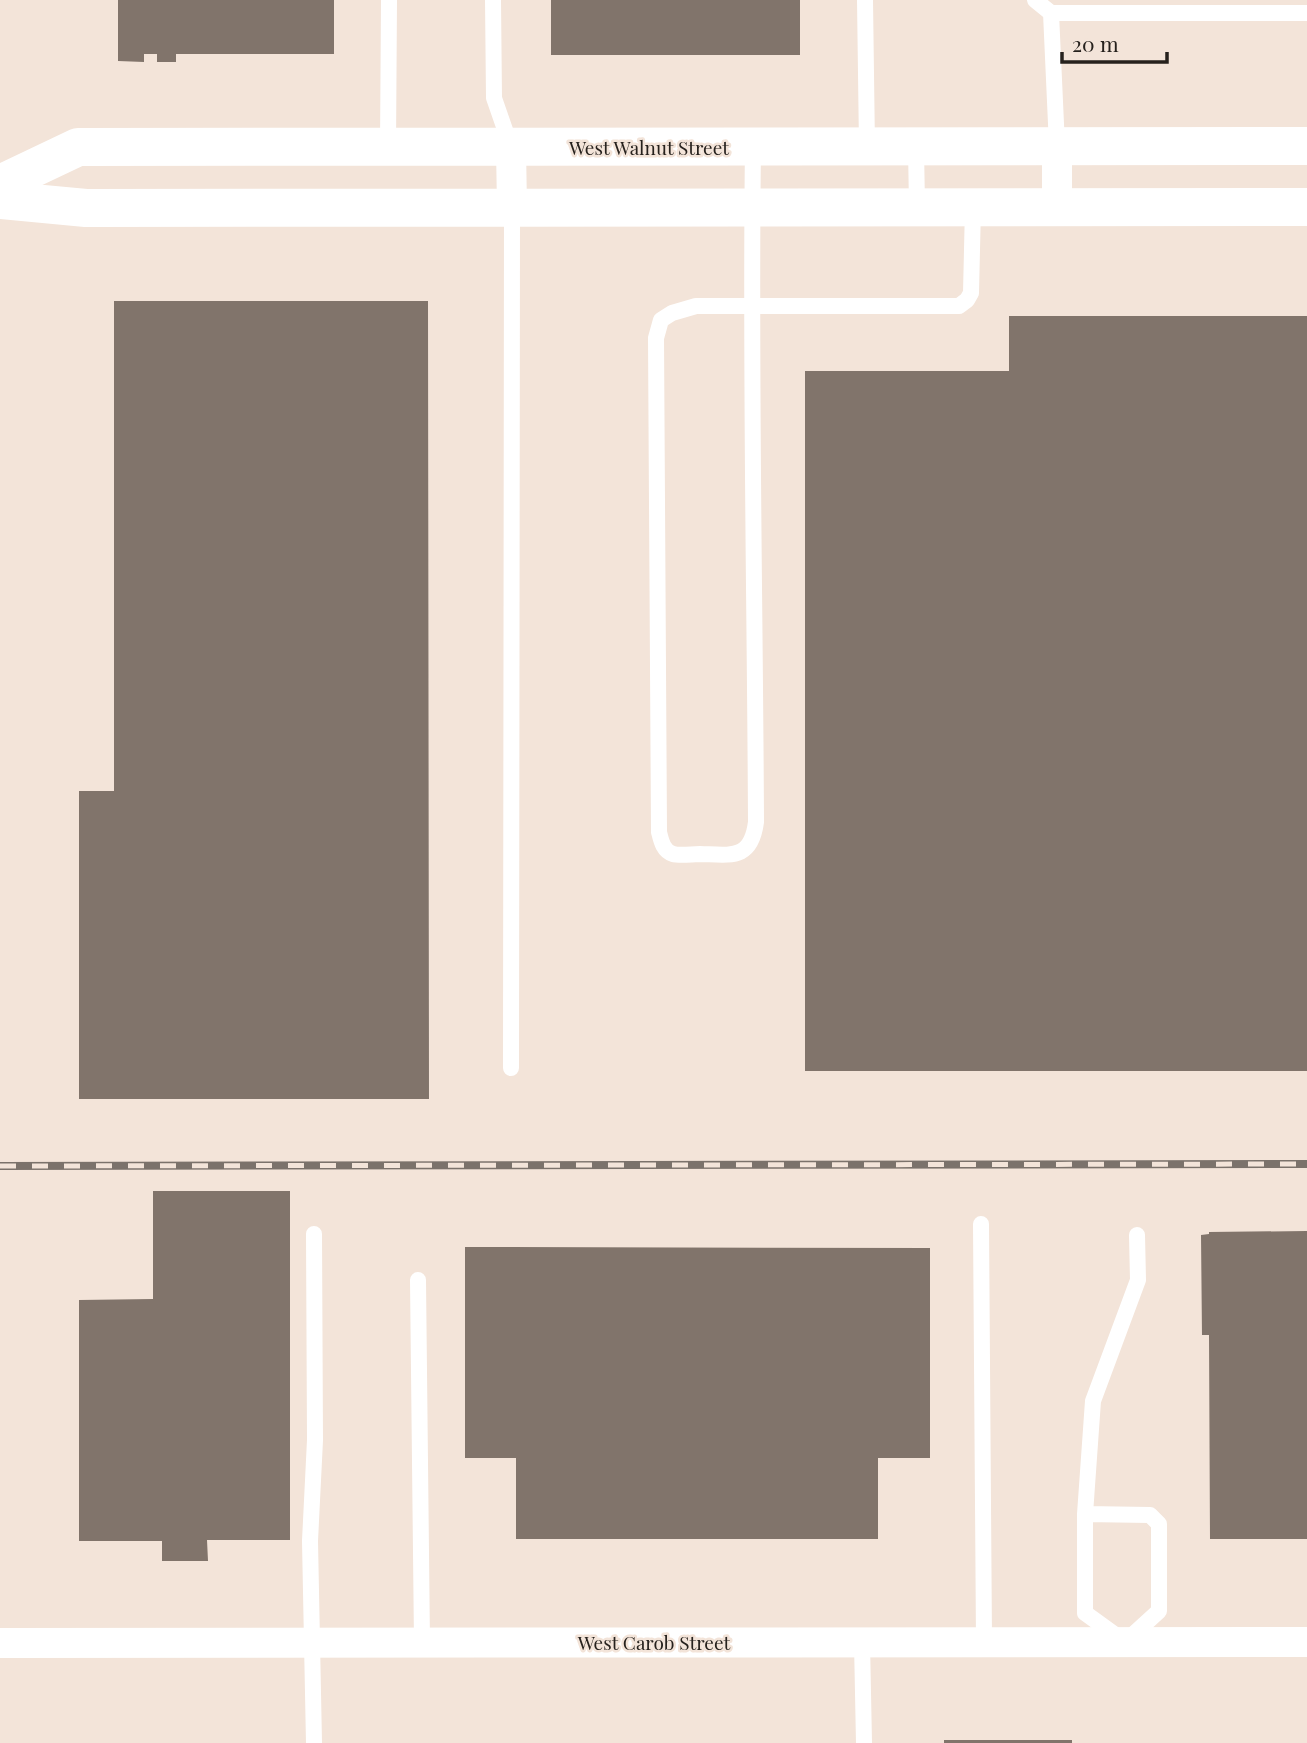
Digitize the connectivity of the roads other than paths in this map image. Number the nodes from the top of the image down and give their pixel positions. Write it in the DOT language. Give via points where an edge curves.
graph roads {
  1 [pos="389,0"];
  2 [pos="493,0"];
  3 [pos="865,0"];
  4 [pos="1035,0"];
  5 [pos="1051,13"];
  6 [pos="1307,13"];
  7 [pos="916,146"];
  8 [pos="1058,146"];
  9 [pos="1307,146"];
  10 [pos="388,147"];
  11 [pos="511,147"];
  12 [pos="752,147"];
  13 [pos="867,147"];
  14 [pos="0,184"];
  15 [pos="0,200"];
  16 [pos="752,207"];
  17 [pos="917,207"];
  18 [pos="973,207"];
  19 [pos="1057,207"];
  20 [pos="1307,207"];
  21 [pos="512,208"];
  22 [pos="753,306"];
  23 [pos="511,1068"];
  24 [pos="981,1224"];
  25 [pos="314,1234"];
  26 [pos="1137,1235"];
  27 [pos="418,1280"];
  28 [pos="1085,1514"];
  29 [pos="862,1642"];
  30 [pos="984,1642"];
  31 [pos="1125,1642"];
  32 [pos="1307,1642"];
  33 [pos="0,1643"];
  34 [pos="313,1643"];
  35 [pos="422,1643"];
  36 [pos="314,1743"];
  37 [pos="864,1743"];
  1 -- 10 [label="lane"];
  2 -- 11 [label="lane" via="494,98"];
  3 -- 13 [label="lane"];
  4 -- 5 [label="lane"];
  5 -- 6 [label="lane"];
  5 -- 8 [label="lane"];
  7 -- 8 [label="street, West Walnut Street"];
  7 -- 13 [label="street, West Walnut Street"];
  7 -- 17 [label="lane"];
  8 -- 9 [label="street, West Walnut Street"];
  8 -- 19 [label="street"];
  10 -- 11 [label="street, West Walnut Street"];
  10 -- 14 [label="street, West Walnut Street" via="78,147"];
  11 -- 12 [label="street, West Walnut Street"];
  11 -- 21 [label="street"];
  12 -- 13 [label="street, West Walnut Street"];
  12 -- 16 [label="lane"];
  15 -- 21 [label="street" via="86,208"];
  16 -- 17 [label="street"];
  16 -- 21 [label="street"];
  16 -- 22 [label="lane"];
  17 -- 18 [label="street"];
  18 -- 19 [label="street"];
  18 -- 22 [label="lane" via="971,293 959,306"];
  19 -- 20 [label="street"];
  21 -- 23 [label="lane"];
  22 -- 22 [label="lane" via="696,306 672,313 661,320 656,338 659,832 663,846 672,854 731,855 754,841"];
  24 -- 30 [label="lane"];
  25 -- 34 [label="lane"];
  26 -- 28 [label="lane" via="1138,1280 1093,1401"];
  27 -- 35 [label="lane"];
  28 -- 31 [label="lane" via="1085,1613"];
  28 -- 31 [label="lane" via="1150,1515 1159,1524 1159,1611"];
  29 -- 30 [label="street, West Carob Street"];
  29 -- 35 [label="street, West Carob Street"];
  29 -- 37 [label="lane"];
  30 -- 31 [label="street, West Carob Street"];
  31 -- 32 [label="street, West Carob Street"];
  33 -- 34 [label="street, West Carob Street"];
  34 -- 35 [label="street, West Carob Street"];
  34 -- 36 [label="lane"];
}
